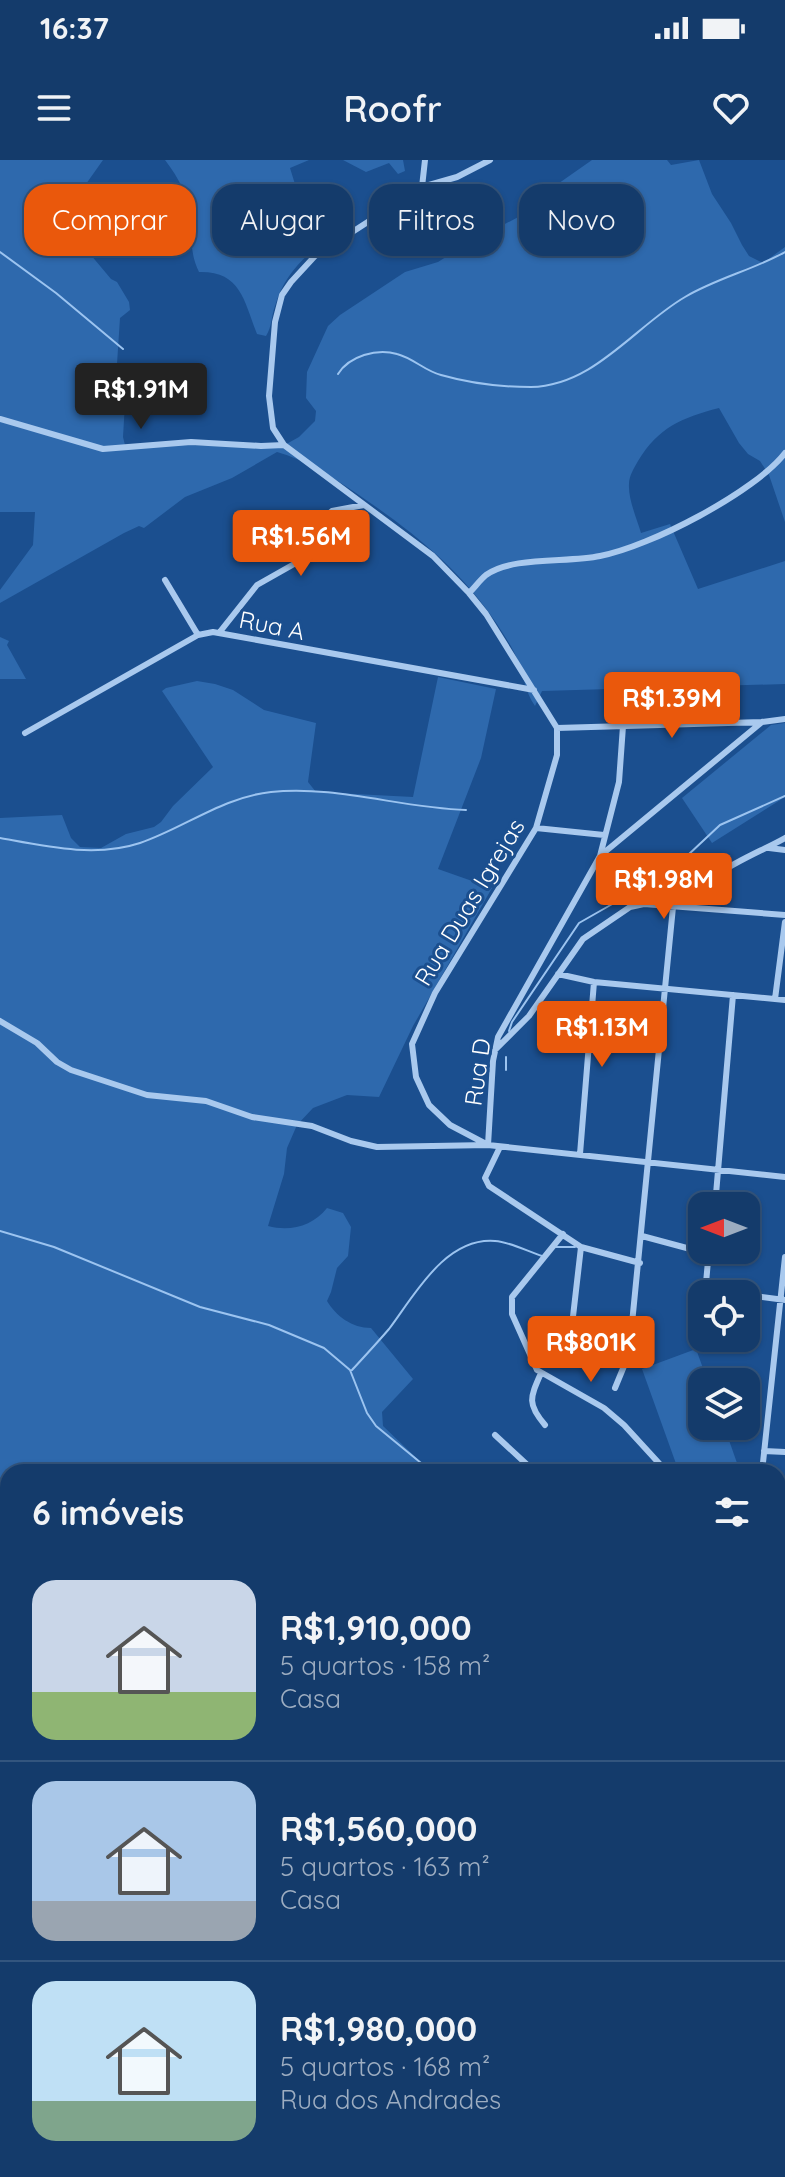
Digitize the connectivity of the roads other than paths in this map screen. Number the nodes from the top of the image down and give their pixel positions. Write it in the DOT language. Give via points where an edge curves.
graph roads {
  1 [pos="425,160"];
  2 [pos="490,160"];
  3 [pos="422,184"];
  4 [pos="432,184"];
  5 [pos="369,221"];
  6 [pos="0,419"];
  7 [pos="284,445"];
  8 [pos="785,453"];
  9 [pos="364,505"];
  10 [pos="165,580"];
  11 [pos="469,593"];
  12 [pos="219,633"];
  13 [pos="198,635"];
  14 [pos="534,690"];
  15 [pos="785,719"];
  16 [pos="762,722"];
  17 [pos="623,726"];
  18 [pos="557,728"];
  19 [pos="25,733"];
  20 [pos="536,828"];
  21 [pos="604,835"];
  22 [pos="785,838"];
  23 [pos="767,848"];
  24 [pos="785,850"];
  25 [pos="600,856"];
  26 [pos="673,907"];
  27 [pos="688,907"];
  28 [pos="785,915"];
  29 [pos="785,922"];
  30 [pos="558,974"];
  31 [pos="594,982"];
  32 [pos="664,989"];
  33 [pos="733,995"];
  34 [pos="775,999"];
  35 [pos="785,1000"];
  36 [pos="0,1021"];
  37 [pos="494,1051"];
  38 [pos="488,1145"];
  39 [pos="500,1147"];
  40 [pos="580,1154"];
  41 [pos="650,1162"];
  42 [pos="720,1170"];
  43 [pos="785,1177"];
  44 [pos="717,1192"];
  45 [pos="563,1234"];
  46 [pos="642,1236"];
  47 [pos="581,1247"];
  48 [pos="688,1247"];
  49 [pos="785,1257"];
  50 [pos="640,1263"];
  51 [pos="760,1297"];
  52 [pos="783,1300"];
  53 [pos="568,1360"];
  54 [pos="541,1373"];
  55 [pos="615,1388"];
  56 [pos="545,1425"];
  57 [pos="495,1435"];
  58 [pos="764,1451"];
  59 [pos="785,1452"];
  60 [pos="526,1464"];
  61 [pos="660,1464"];
  62 [pos="763,1464"];
  1 -- 3 [label="street"];
  2 -- 4 [label="street"];
  5 -- 7 [label="street" via="315,256 282,295 269,396 273,428"];
  6 -- 7 [label="street" via="103,449 191,442"];
  7 -- 9 [label="street"];
  8 -- 11 [label="street" via="759,478 669,532 601,556 510,565 487,574"];
  9 -- 11 [label="street" via="433,556"];
  9 -- 12 [label="street" via="326,516 310,555 257,585"];
  10 -- 13 [label="street"];
  11 -- 14 [label="street"];
  12 -- 13 [label="street, Rua A"];
  12 -- 14 [label="street, Rua A"];
  13 -- 19 [label="street, Rua A"];
  14 -- 18 [label="street"];
  15 -- 16 [label="street"];
  16 -- 17 [label="street"];
  16 -- 25 [label="street, Rua D"];
  17 -- 18 [label="street"];
  17 -- 21 [label="street" via="619,782"];
  18 -- 20 [label="street, Rua Duas Igrejas" via="557,755"];
  20 -- 21 [label="street"];
  20 -- 38 [label="street, Rua Duas Igrejas" via="435,993 412,1044 416,1077 429,1105 450,1125"];
  21 -- 25 [label="street"];
  22 -- 23 [label="street"];
  23 -- 24 [label="street"];
  23 -- 27 [label="street" via="702,886"];
  25 -- 37 [label="street, Rua D"];
  26 -- 27 [label="street"];
  26 -- 30 [label="street" via="630,907 583,939"];
  26 -- 32 [label="street"];
  27 -- 28 [label="street"];
  29 -- 34 [label="street"];
  30 -- 31 [label="street"];
  30 -- 37 [label="street" via="529,1016"];
  31 -- 32 [label="street"];
  31 -- 40 [label="street"];
  32 -- 33 [label="street"];
  32 -- 41 [label="street"];
  33 -- 34 [label="street"];
  33 -- 42 [label="street"];
  34 -- 35 [label="street"];
  36 -- 38 [label="street" via="71,1070 147,1095 206,1101 369,1145"];
  37 -- 38 [label="street, Rua D"];
  38 -- 39 [label="street"];
  39 -- 40 [label="street"];
  39 -- 45 [label="street" via="487,1184"];
  40 -- 41 [label="street"];
  41 -- 42 [label="street"];
  41 -- 46 [label="street"];
  42 -- 43 [label="street"];
  42 -- 44 [label="street"];
  45 -- 47 [label="street"];
  45 -- 54 [label="street" via="514,1292 511,1303"];
  46 -- 48 [label="street"];
  46 -- 50 [label="street"];
  47 -- 50 [label="street"];
  47 -- 53 [label="street"];
  49 -- 52 [label="street"];
  50 -- 55 [label="street" via="629,1354"];
  51 -- 52 [label="street"];
  52 -- 58 [label="street"];
  54 -- 56 [label="street" via="531,1402"];
  54 -- 61 [label="street" via="604,1408"];
  57 -- 60 [label="street"];
  58 -- 59 [label="street"];
  58 -- 62 [label="street"];
}
